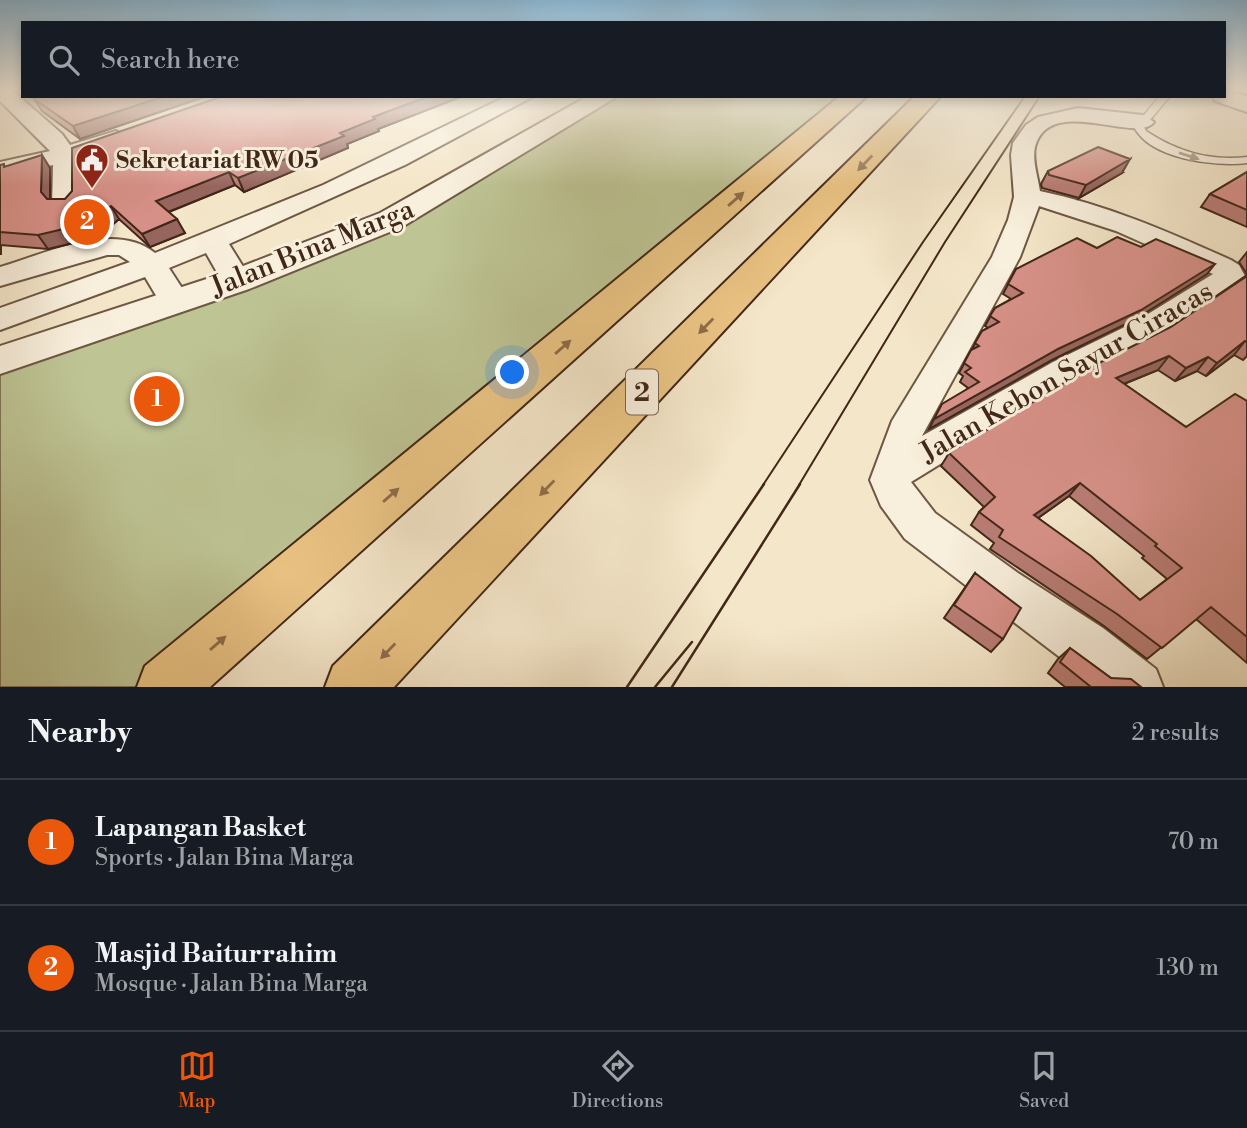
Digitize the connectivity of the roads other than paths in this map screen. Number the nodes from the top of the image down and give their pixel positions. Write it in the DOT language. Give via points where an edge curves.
graph roads {
  1 [pos="36,122"];
  2 [pos="472,122"];
  3 [pos="561,122"];
  4 [pos="825,122"];
  5 [pos="904,122"];
  6 [pos="1050,122"];
  7 [pos="1143,122"];
  8 [pos="139,131"];
  9 [pos="65,155"];
  10 [pos="1247,160"];
  11 [pos="0,169"];
  12 [pos="1027,195"];
  13 [pos="65,204"];
  14 [pos="213,241"];
  15 [pos="154,265"];
  16 [pos="0,277"];
  17 [pos="237,281"];
  18 [pos="175,302"];
  19 [pos="0,319"];
  20 [pos="0,360"];
  21 [pos="892,472"];
  22 [pos="166,687"];
  23 [pos="354,687"];
  24 [pos="1138,687"];
  1 -- 9 [label="street"];
  2 -- 14 [label="street"];
  3 -- 17 [label="street, Jalan Bina Marga" via="391,220"];
  22 -- 4 [label="highway, one-way"];
  5 -- 23 [label="highway, 2, one-way"];
  6 -- 12 [label="street, Jalan Kebon Sayur Ciracas" via="1024,144"];
  7 -- 10 [label="lane, one-way" via="1139,127 1142,133 1185,155 1211,162"];
  8 -- 9 [label="street"];
  9 -- 11 [label="street"];
  9 -- 13 [label="street"];
  12 -- 21 [label="street, Jalan Kebon Sayur Ciracas" via="1006,257 905,430"];
  12 -- 21 [label="street, Jalan Kebon Sayur Ciracas" via="1097,213 1146,232 1221,266 1230,276 1147,330 1065,371"];
  14 -- 15 [label="street"];
  14 -- 17 [label="street"];
  15 -- 16 [label="street" via="123,247 112,246"];
  15 -- 18 [label="street"];
  15 -- 19 [label="street"];
  17 -- 18 [label="street, Jalan Bina Marga"];
  18 -- 20 [label="street, Jalan Bina Marga"];
  21 -- 24 [label="street, Jalan Kebon Sayur Ciracas" via="895,494 920,526"];
}
